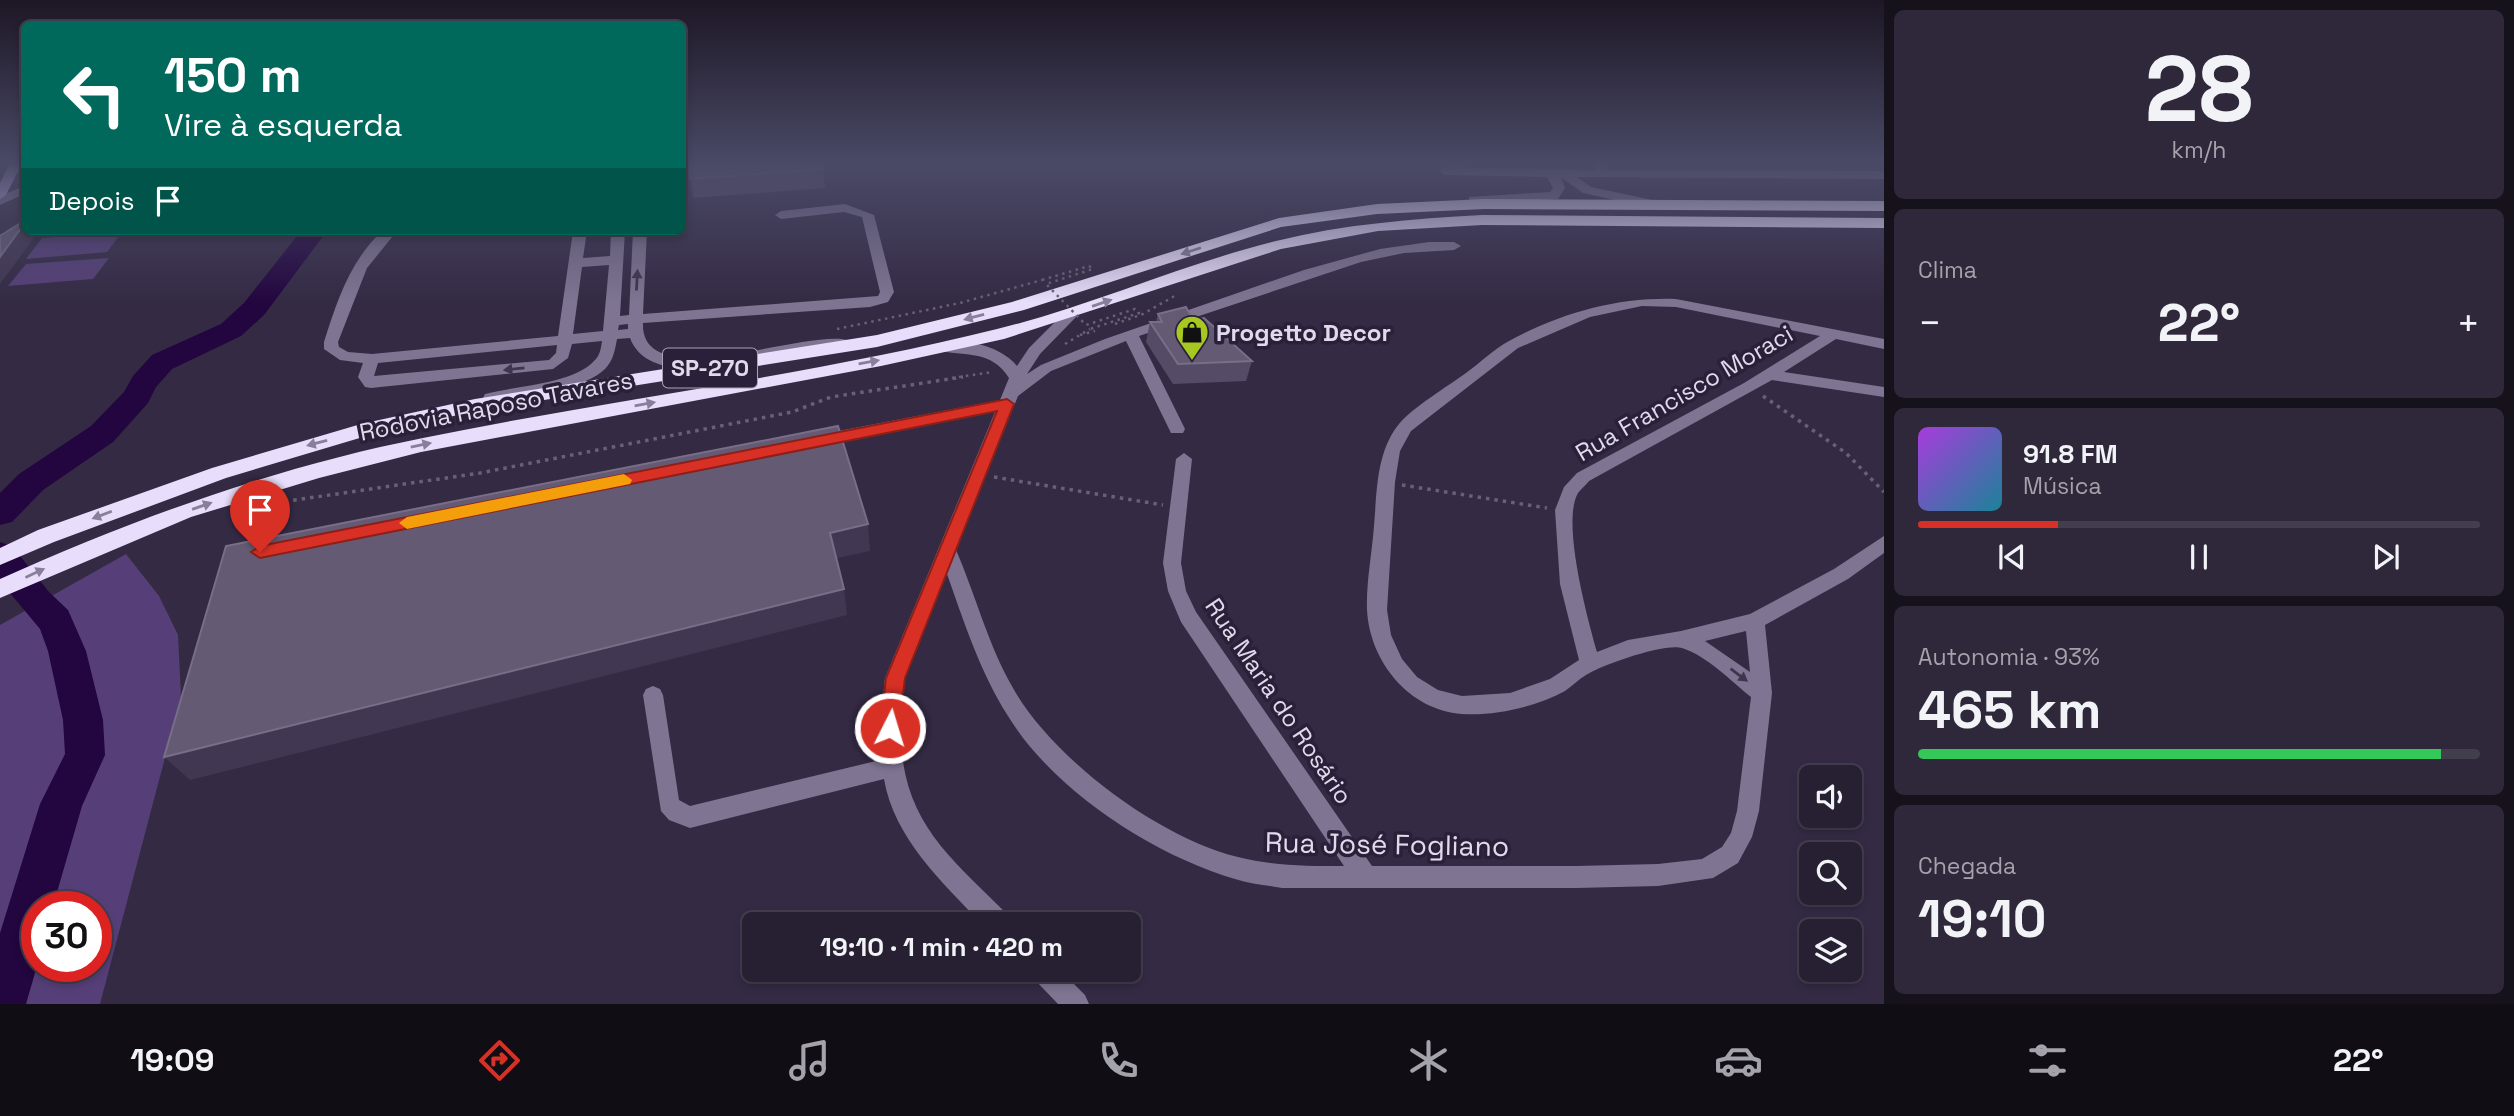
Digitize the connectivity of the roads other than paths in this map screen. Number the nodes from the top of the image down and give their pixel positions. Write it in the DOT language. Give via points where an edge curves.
graph roads {
  1 [pos="828,210"];
  2 [pos="851,210"];
  3 [pos="1384,210"];
  4 [pos="781,215"];
  5 [pos="1884,223"];
  6 [pos="387,235"];
  7 [pos="580,235"];
  8 [pos="618,235"];
  9 [pos="640,235"];
  10 [pos="1454,246"];
  11 [pos="615,260"];
  12 [pos="576,263"];
  13 [pos="1071,314"];
  14 [pos="635,326"];
  15 [pos="610,328"];
  16 [pos="1131,335"];
  17 [pos="1832,335"];
  18 [pos="565,340"];
  19 [pos="877,341"];
  20 [pos="1884,344"];
  21 [pos="941,347"];
  22 [pos="372,359"];
  23 [pos="1770,375"];
  24 [pos="1012,386"];
  25 [pos="1884,392"];
  26 [pos="1177,429"];
  27 [pos="360,431"];
  28 [pos="803,444"];
  29 [pos="1184,459"];
  30 [pos="1884,543"];
  31 [pos="948,552"];
  32 [pos="0,557"];
  33 [pos="0,589"];
  34 [pos="1755,621"];
  35 [pos="1681,639"];
  36 [pos="1590,664"];
  37 [pos="1762,693"];
  38 [pos="653,695"];
  39 [pos="891,767"];
  40 [pos="1367,879"];
  41 [pos="988,912"];
  42 [pos="1055,982"];
  43 [pos="1076,1004"];
  1 -- 4 [label="street"];
  2 -- 14 [label="street" via="868,215 887,292 883,299"];
  3 -- 19 [label="highway, Rodovia Raposo Tavares / SP-270, one-way" via="1279,223 1030,302"];
  13 -- 5 [label="highway, Rodovia Raposo Tavares / SP-270, one-way" via="1278,244 1378,226 1482,220"];
  6 -- 22 [label="street" via="356,271 331,341 332,349 345,357"];
  7 -- 12 [label="street"];
  8 -- 11 [label="street"];
  14 -- 9 [label="street, one-way"];
  10 -- 16 [label="street" via="1411,247 1349,261"];
  11 -- 12 [label="street"];
  11 -- 15 [label="street"];
  12 -- 18 [label="street"];
  13 -- 21 [label="highway, Rodovia Raposo Tavares / SP-270"];
  13 -- 24 [label="street" via="1034,351"];
  14 -- 15 [label="street"];
  14 -- 19 [label="street" via="639,348 645,354 685,364 805,345"];
  15 -- 18 [label="street"];
  15 -- 27 [label="street" via="610,344 602,362 573,380"];
  16 -- 24 [label="street"];
  16 -- 26 [label="street"];
  17 -- 20 [label="street"];
  17 -- 23 [label="street, Rua Francisco Moraci"];
  17 -- 36 [label="street" via="1676,303 1642,302 1585,314 1513,345 1405,427 1392,450 1386,482 1377,610 1381,635 1394,664 1410,683 1433,698 1462,705 1510,702 1558,685"];
  18 -- 22 [label="street"];
  18 -- 22 [label="street, one-way" via="560,359 528,368 371,383 366,377"];
  19 -- 27 [label="highway, Rodovia Raposo Tavares / SP-270" via="475,405"];
  21 -- 24 [label="street" via="1000,355"];
  33 -- 21 [label="highway, Rodovia Raposo Tavares / SP-270, one-way" via="153,523 350,461"];
  23 -- 25 [label="street"];
  23 -- 36 [label="street, Rua Francisco Moraci" via="1583,477 1570,491 1564,510 1569,584"];
  24 -- 28 [label="street"];
  24 -- 31 [label="street"];
  27 -- 32 [label="highway, Rodovia Raposo Tavares / SP-270, one-way" via="219,472"];
  29 -- 40 [label="street, Rua Maria do Rosário" via="1172,563 1177,591 1188,616"];
  30 -- 34 [label="street" via="1841,574"];
  31 -- 39 [label="street" via="895,678 890,711"];
  31 -- 40 [label="street, Rua José Fogliano" via="993,667 1017,713 1040,742 1088,786 1135,821 1234,867 1282,877"];
  34 -- 35 [label="street"];
  34 -- 37 [label="street, Rua José Fogliano"];
  35 -- 36 [label="street" via="1628,648"];
  35 -- 37 [label="street, one-way" via="1706,651"];
  37 -- 40 [label="street, Rua José Fogliano" via="1741,837 1730,855 1705,870 1658,875"];
  38 -- 39 [label="street" via="670,804 677,813 690,817"];
  39 -- 41 [label="street" via="903,813 923,844"];
  42 -- 43 [label="street"];
}
